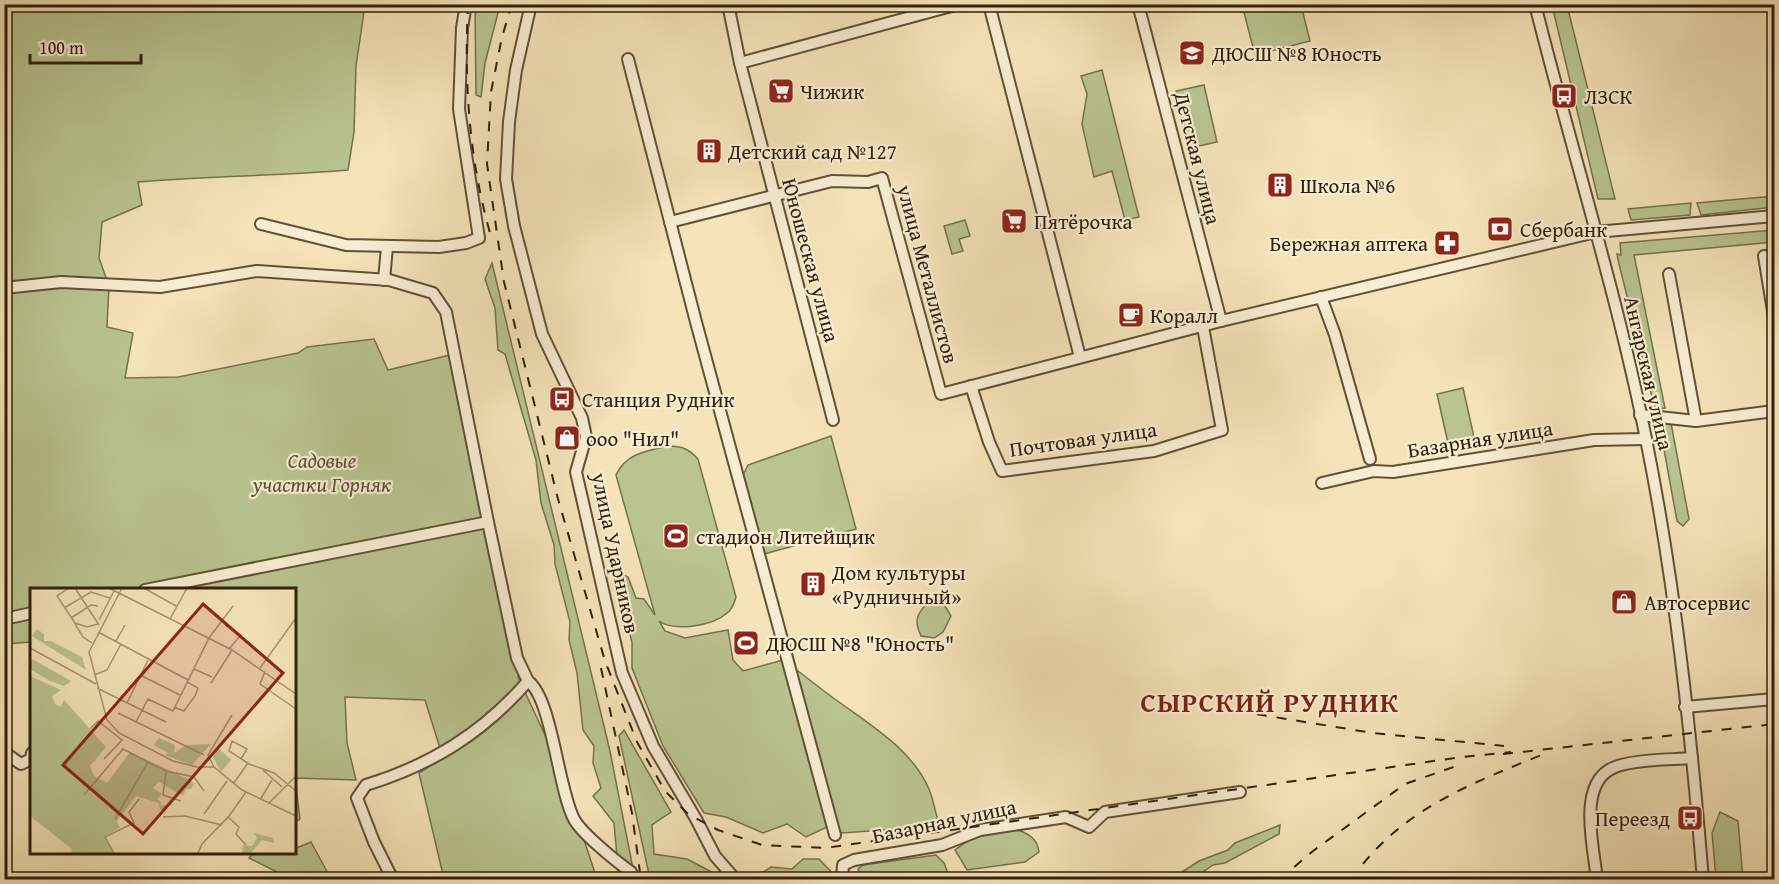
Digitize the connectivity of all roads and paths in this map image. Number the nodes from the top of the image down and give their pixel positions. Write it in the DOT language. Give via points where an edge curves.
graph roads {
  1 [pos="466,4"];
  2 [pos="531,4"];
  3 [pos="728,4"];
  4 [pos="959,4"];
  5 [pos="988,4"];
  6 [pos="1138,4"];
  7 [pos="1535,4"];
  8 [pos="628,58"];
  9 [pos="740,63"];
  10 [pos="774,196"];
  11 [pos="1774,216"];
  12 [pos="670,222"];
  13 [pos="261,224"];
  14 [pos="1596,232"];
  15 [pos="387,247"];
  16 [pos="1764,256"];
  17 [pos="1669,274"];
  18 [pos="384,280"];
  19 [pos="4,288"];
  20 [pos="1321,297"];
  21 [pos="1774,317"];
  22 [pos="1221,321"];
  23 [pos="1203,327"];
  24 [pos="1080,357"];
  25 [pos="971,386"];
  26 [pos="1774,411"];
  27 [pos="1640,414"];
  28 [pos="833,420"];
  29 [pos="1696,421"];
  30 [pos="1646,439"];
  31 [pos="1370,459"];
  32 [pos="1322,483"];
  33 [pos="488,522"];
  34 [pos="155,588"];
  35 [pos="30,613"];
  36 [pos="4,619"];
  37 [pos="528,681"];
  38 [pos="1774,699"];
  39 [pos="1685,707"];
  40 [pos="4,752"];
  41 [pos="1692,758"];
  42 [pos="30,760"];
  43 [pos="1240,792"];
  44 [pos="835,835"];
  45 [pos="393,879"];
  46 [pos="633,879"];
  47 [pos="736,879"];
  48 [pos="842,879"];
  49 [pos="1597,879"];
  50 [pos="1703,879"];
  1 -- 15 [label="street" via="459,109 479,238 439,247"];
  2 -- 47 [label="street, улица Ударников" via="509,122 506,179 514,226 542,333 582,418 586,437 576,472 622,674 653,746 715,856"];
  3 -- 9 [label="street, Юношеская улица"];
  4 -- 9 [label="street"];
  5 -- 24 [label="street"];
  6 -- 22 [label="street, Детская улица"];
  7 -- 14 [label="street, Ангарская улица"];
  8 -- 12 [label="street"];
  9 -- 10 [label="street, Юношеская улица"];
  10 -- 12 [label="street"];
  10 -- 25 [label="street, улица Металлистов" via="832,181 868,182 882,178 941,394"];
  10 -- 28 [label="street, Юношеская улица"];
  11 -- 14 [label="street"];
  12 -- 44 [label="street"];
  13 -- 15 [label="street" via="346,245"];
  14 -- 20 [label="street"];
  14 -- 27 [label="street, Ангарская улица"];
  15 -- 18 [label="street"];
  16 -- 21 [label="street"];
  17 -- 29 [label="street"];
  18 -- 19 [label="street" via="257,271 160,287 61,282"];
  18 -- 33 [label="street" via="433,293 444,305"];
  20 -- 22 [label="street"];
  20 -- 31 [label="street"];
  22 -- 23 [label="street"];
  23 -- 24 [label="street"];
  23 -- 25 [label="street, Почтовая улица" via="1222,430 1154,451 1002,471"];
  24 -- 25 [label="street"];
  26 -- 29 [label="street"];
  27 -- 29 [label="street"];
  27 -- 30 [label="street, Ангарская улица"];
  30 -- 32 [label="street, Базарная улица" via="1594,440 1393,472 1374,471"];
  30 -- 39 [label="street, Ангарская улица"];
  33 -- 34 [label="street"];
  33 -- 37 [label="street" via="518,658"];
  35 -- 36 [label="street"];
  37 -- 45 [label="street" via="504,708 458,745 410,771 360,790 357,798"];
  37 -- 46 [label="street" via="535,686 543,707 574,820 631,872"];
  38 -- 39 [label="street"];
  39 -- 41 [label="street, Ангарская улица"];
  40 -- 42 [label="street" via="21,764"];
  41 -- 49 [label="street" via="1622,765 1609,769 1597,780 1589,801"];
  41 -- 50 [label="street, Ангарская улица"];
  43 -- 48 [label="street, Базарная улица" via="1105,812 1089,827 1066,817 980,830 942,845 854,860 843,865"];
}
